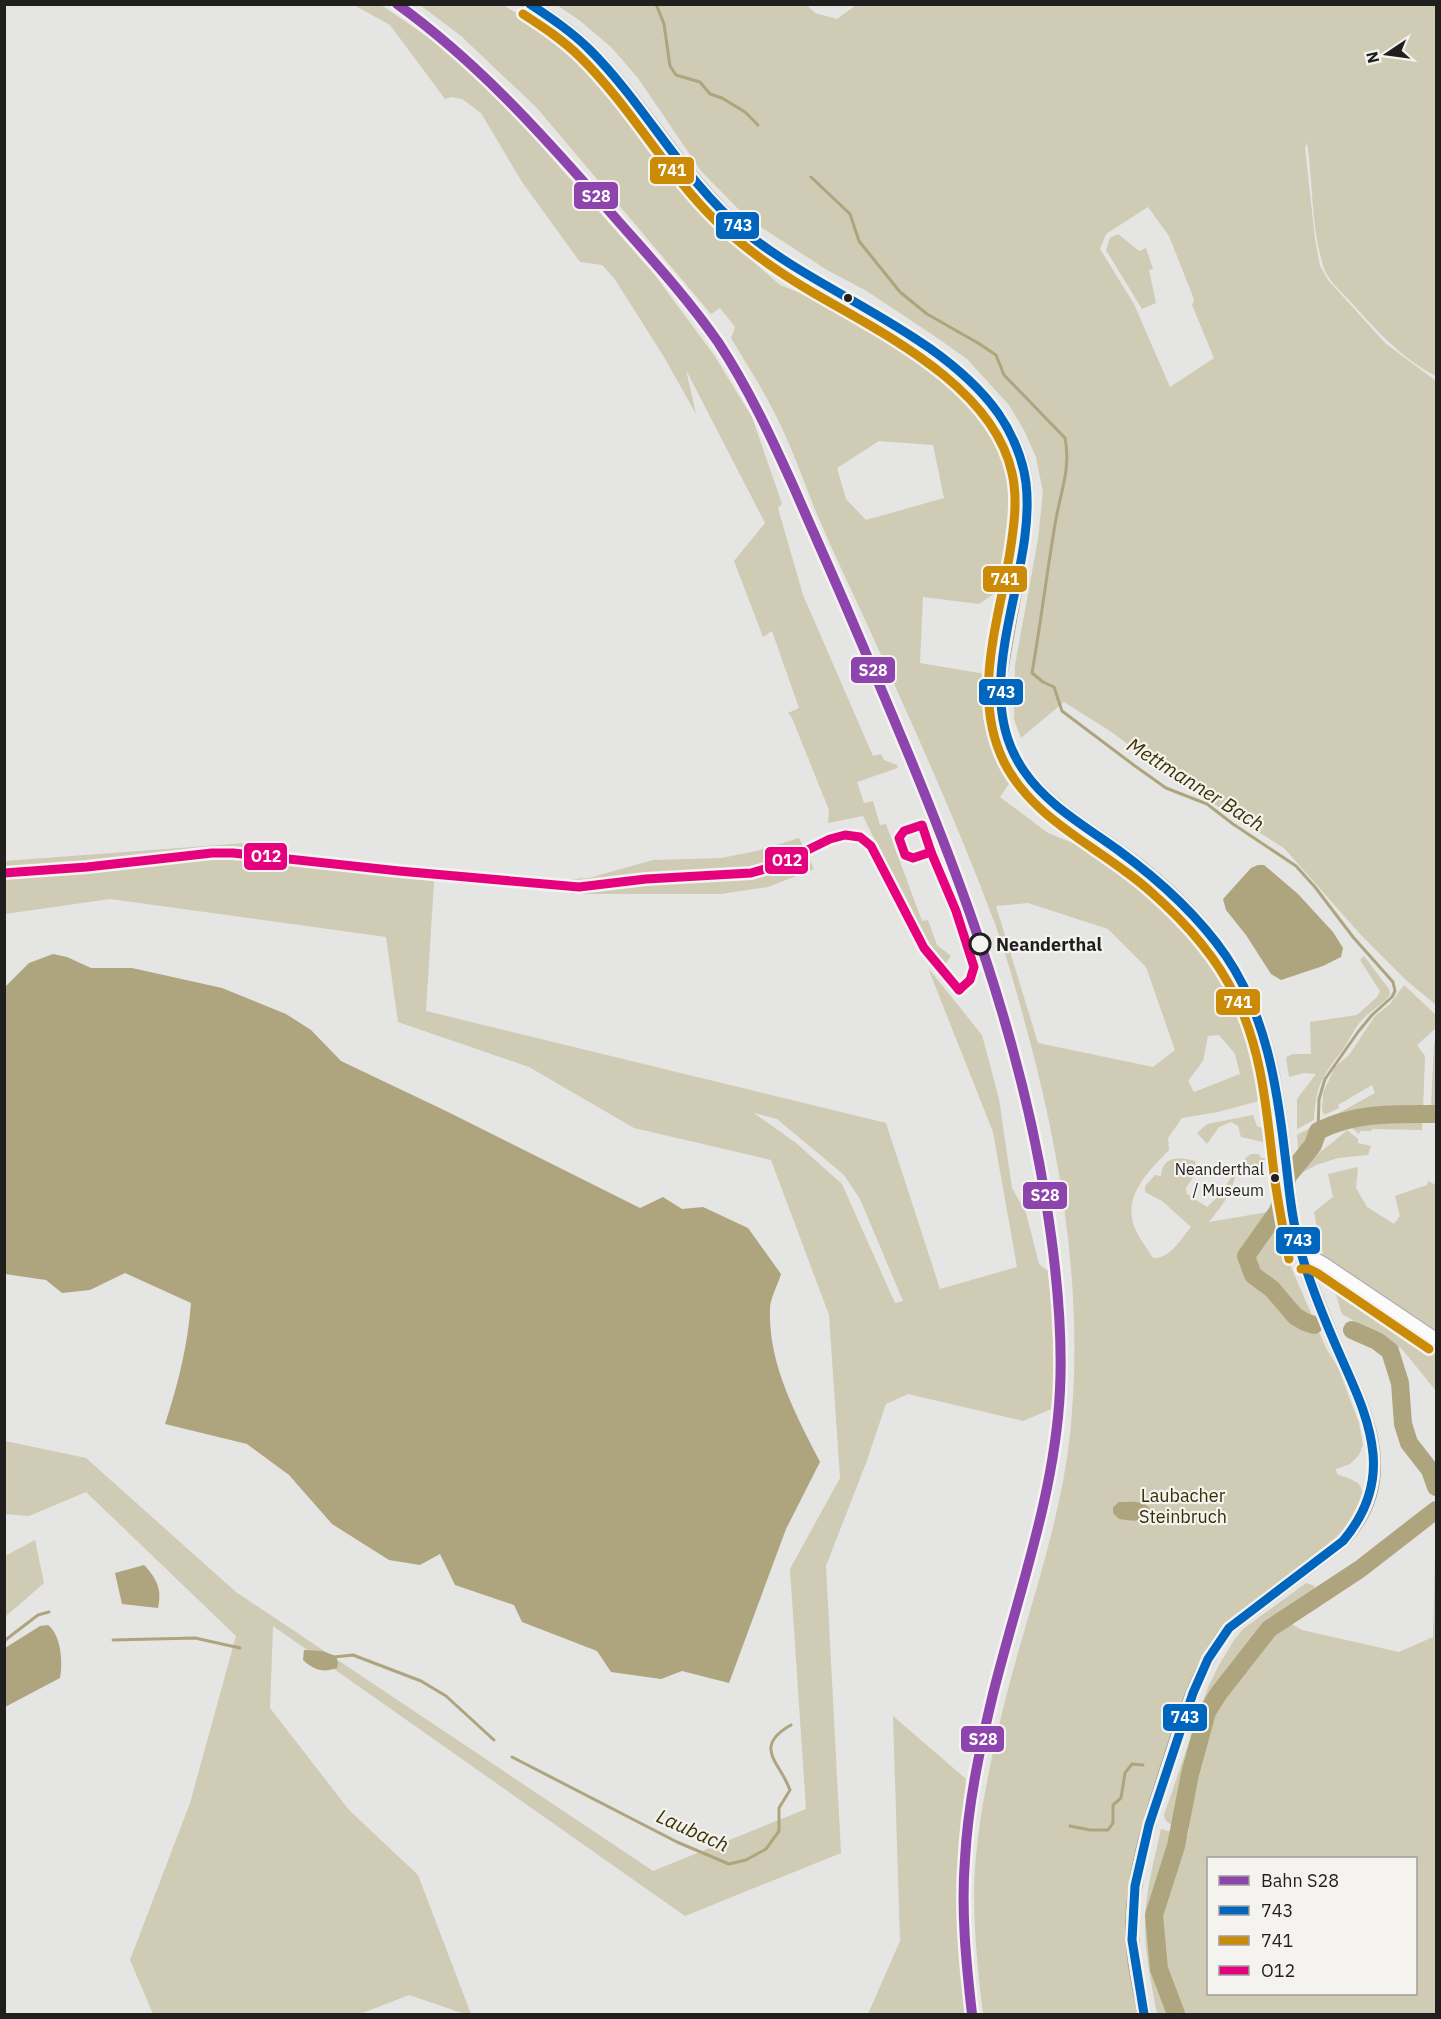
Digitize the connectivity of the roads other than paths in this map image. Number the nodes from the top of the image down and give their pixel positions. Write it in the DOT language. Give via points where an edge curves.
graph roads {
  1 [pos="529,4"];
  2 [pos="4,873"];
  3 [pos="959,990"];
  4 [pos="1301,1257"];
  5 [pos="1437,1339"];
  6 [pos="1144,2014"];
  1 -- 4 [label="main road" via="592,51 711,200 744,231 790,265 906,334 956,369 984,395 1009,429 1025,474 1028,507 1000,680 998,704 1004,735 1018,764 1054,804 1156,880 1200,924 1246,991 1270,1057"];
  2 -- 3 [label="street" via="233,853 579,887 751,873 775,866 830,839 853,835 871,846 924,948"];
  4 -- 5 [label="main road" via="1323,1263"];
  4 -- 6 [label="main road" via="1372,1439 1374,1469 1369,1498 1343,1541 1229,1628 1202,1669 1149,1823 1137,1872 1132,1929 1134,1965"];
}
